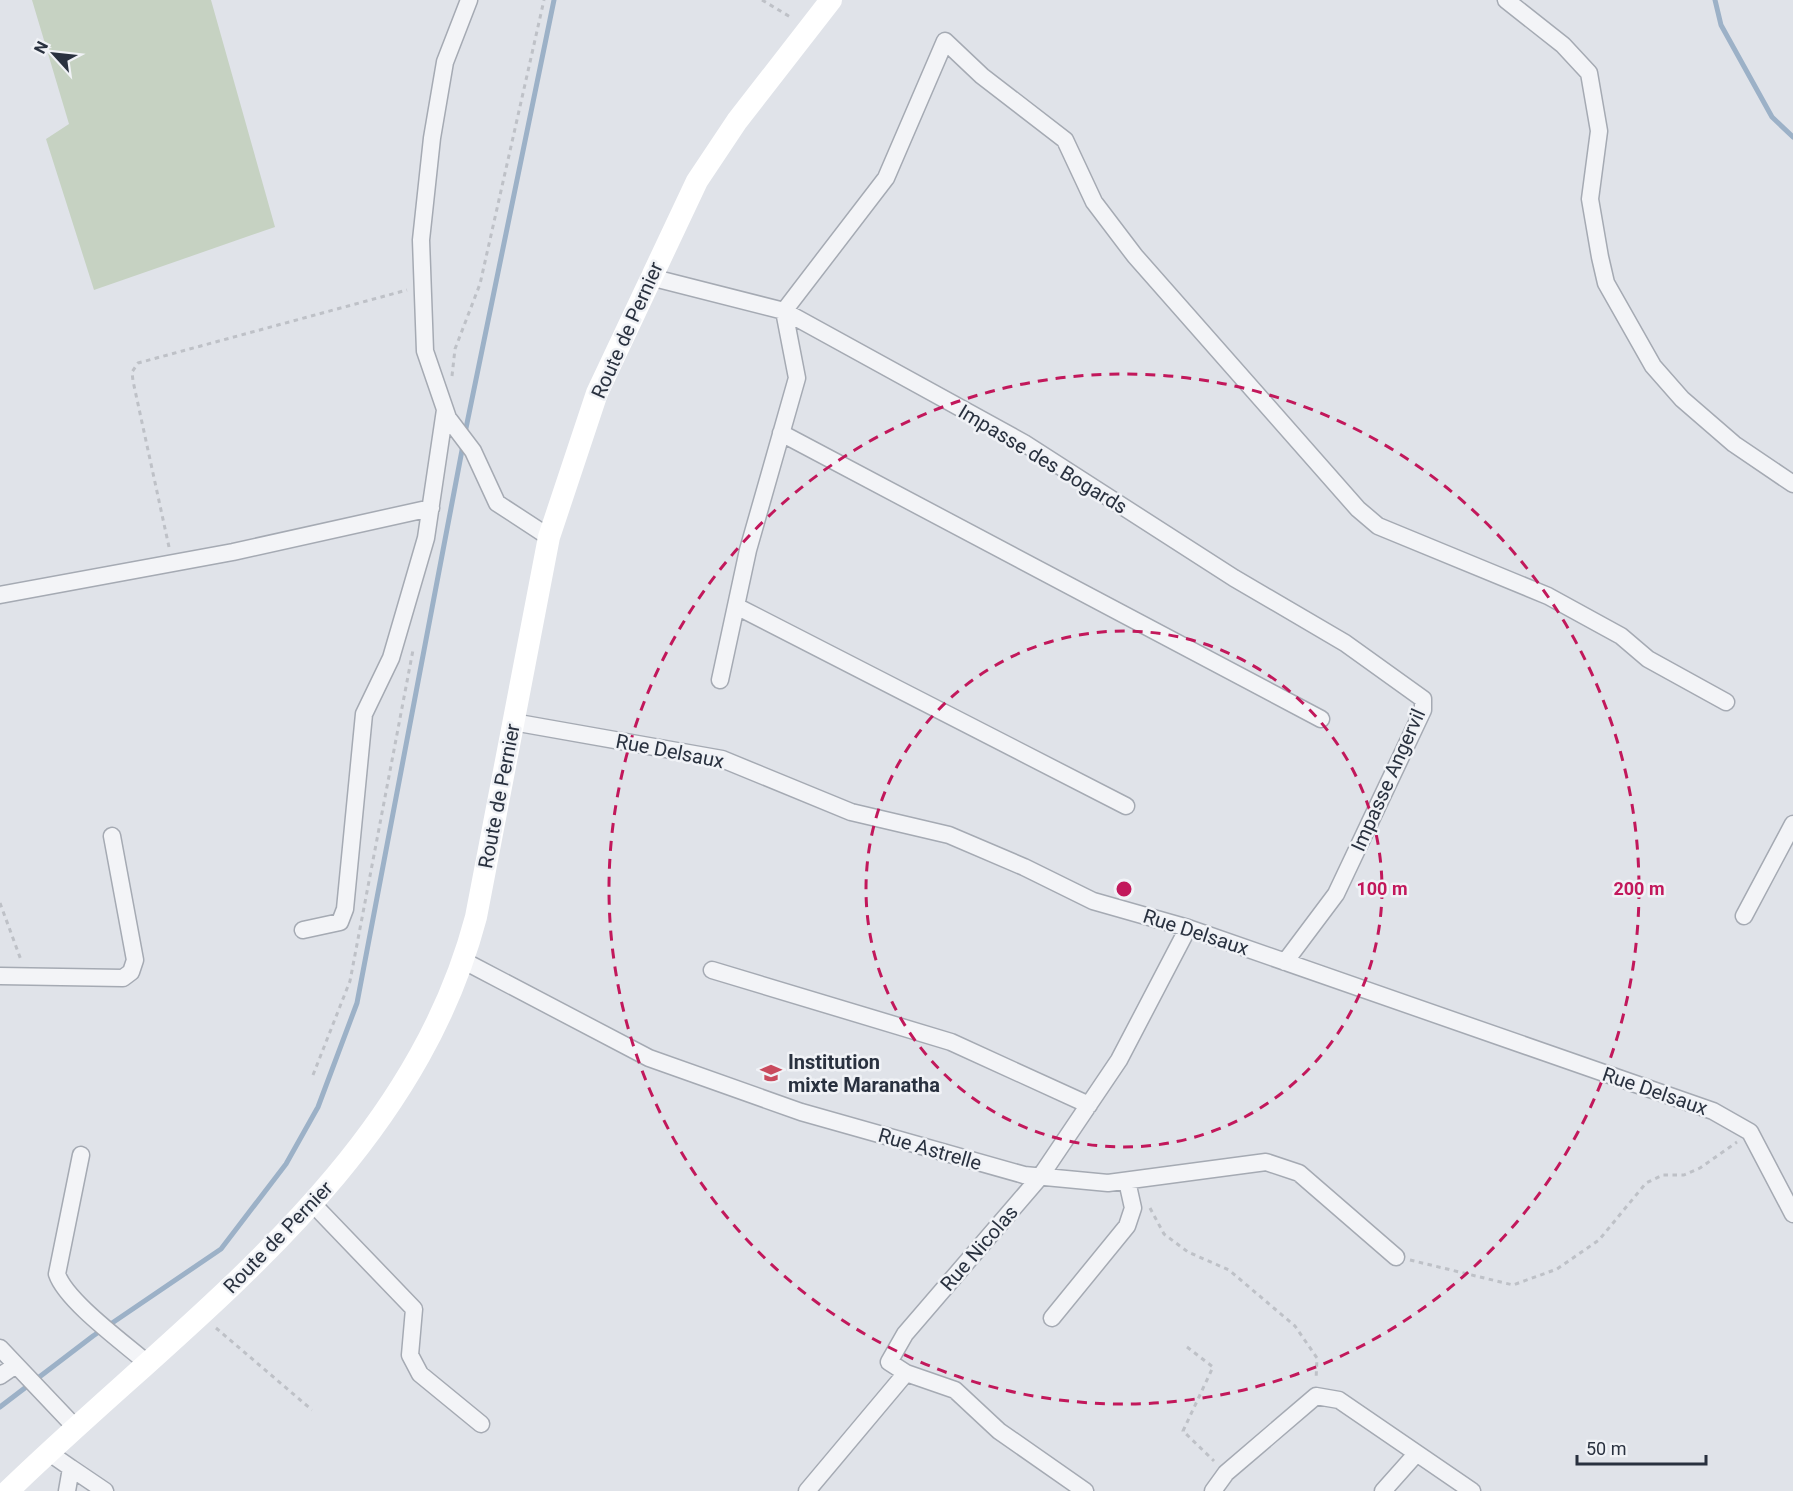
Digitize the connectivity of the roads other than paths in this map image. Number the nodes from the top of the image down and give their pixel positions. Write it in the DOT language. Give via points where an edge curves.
graph roads {
  1 [pos="469,0"];
  2 [pos="831,0"];
  3 [pos="1506,0"];
  4 [pos="650,277"];
  5 [pos="784,311"];
  6 [pos="446,414"];
  7 [pos="781,433"];
  8 [pos="1793,484"];
  9 [pos="431,508"];
  10 [pos="549,537"];
  11 [pos="0,595"];
  12 [pos="736,606"];
  13 [pos="720,680"];
  14 [pos="1411,691"];
  15 [pos="1726,702"];
  16 [pos="1321,719"];
  17 [pos="513,722"];
  18 [pos="1126,806"];
  19 [pos="1793,824"];
  20 [pos="112,836"];
  21 [pos="1744,916"];
  22 [pos="1188,928"];
  23 [pos="303,930"];
  24 [pos="464,960"];
  25 [pos="1285,962"];
  26 [pos="712,970"];
  27 [pos="0,976"];
  28 [pos="1089,1105"];
  29 [pos="81,1155"];
  30 [pos="1040,1177"];
  31 [pos="1127,1181"];
  32 [pos="313,1204"];
  33 [pos="1793,1214"];
  34 [pos="1396,1257"];
  35 [pos="1052,1318"];
  36 [pos="0,1348"];
  37 [pos="147,1363"];
  38 [pos="22,1371"];
  39 [pos="906,1373"];
  40 [pos="0,1376"];
  41 [pos="481,1424"];
  42 [pos="75,1426"];
  43 [pos="48,1452"];
  44 [pos="1416,1454"];
  45 [pos="70,1468"];
  46 [pos="8,1491"];
  47 [pos="67,1491"];
  48 [pos="105,1491"];
  49 [pos="807,1491"];
  50 [pos="1085,1491"];
  51 [pos="1213,1491"];
  52 [pos="1383,1491"];
  53 [pos="1472,1491"];
  1 -- 6 [label="street" via="445,62 421,240 425,351"];
  2 -- 4 [label="street, Route de Pernier" via="737,121 697,181"];
  3 -- 8 [label="street" via="1563,45 1589,74 1599,131 1590,199 1600,257 1606,284 1653,366 1682,399 1734,444"];
  4 -- 5 [label="street, Impasse des Bogards"];
  4 -- 10 [label="street, Route de Pernier" via="597,393"];
  5 -- 7 [label="street" via="797,378"];
  5 -- 14 [label="street, Impasse des Bogards" via="1024,443 1234,578 1345,643"];
  5 -- 15 [label="street" via="886,178 945,41 982,76 1065,140 1094,202 1135,256 1378,526 1548,596"];
  6 -- 9 [label="street"];
  6 -- 10 [label="street" via="472,451 497,503"];
  7 -- 12 [label="street"];
  7 -- 16 [label="street"];
  9 -- 11 [label="street"];
  9 -- 23 [label="street" via="399,636 364,714 345,909 339,922"];
  10 -- 17 [label="street, Route de Pernier"];
  12 -- 13 [label="street"];
  12 -- 18 [label="street"];
  14 -- 25 [label="street, Impasse Angervil" via="1423,699 1423,710 1336,894"];
  17 -- 22 [label="street, Rue Delsaux" via="722,759 851,812 949,836 1093,901"];
  17 -- 24 [label="street, Route de Pernier" via="476,917"];
  19 -- 21 [label="street"];
  20 -- 27 [label="street" via="135,960 131,972 123,978"];
  22 -- 25 [label="street, Rue Delsaux"];
  22 -- 28 [label="street, Rue Nicolas" via="1119,1060"];
  24 -- 30 [label="street, Rue Astrelle" via="649,1058 720,1085 801,1112"];
  24 -- 32 [label="street, Route de Pernier" via="439,1020 408,1073 351,1160"];
  25 -- 33 [label="street, Rue Delsaux" via="1713,1111 1750,1132"];
  26 -- 28 [label="street" via="951,1042"];
  28 -- 30 [label="street, Rue Nicolas"];
  29 -- 37 [label="street" via="57,1274 60,1283 87,1312"];
  30 -- 31 [label="street, Rue Astrelle"];
  30 -- 39 [label="street, Rue Nicolas" via="904,1334 889,1362"];
  31 -- 34 [label="street, Rue Astrelle" via="1266,1162 1299,1173"];
  31 -- 35 [label="street" via="1133,1208 1127,1226"];
  32 -- 37 [label="street, Route de Pernier" via="245,1276"];
  32 -- 41 [label="street" via="414,1309 410,1355 424,1380"];
  36 -- 38 [label="street"];
  37 -- 42 [label="street, Route de Pernier"];
  38 -- 40 [label="street"];
  38 -- 42 [label="street"];
  39 -- 49 [label="street"];
  39 -- 50 [label="street" via="955,1390 999,1431"];
  42 -- 43 [label="street, Route de Pernier"];
  43 -- 45 [label="street"];
  43 -- 46 [label="street, Route de Pernier"];
  44 -- 51 [label="street" via="1339,1400 1316,1396 1226,1473"];
  44 -- 52 [label="street"];
  44 -- 53 [label="street"];
  45 -- 47 [label="street"];
  45 -- 48 [label="street"];
}
